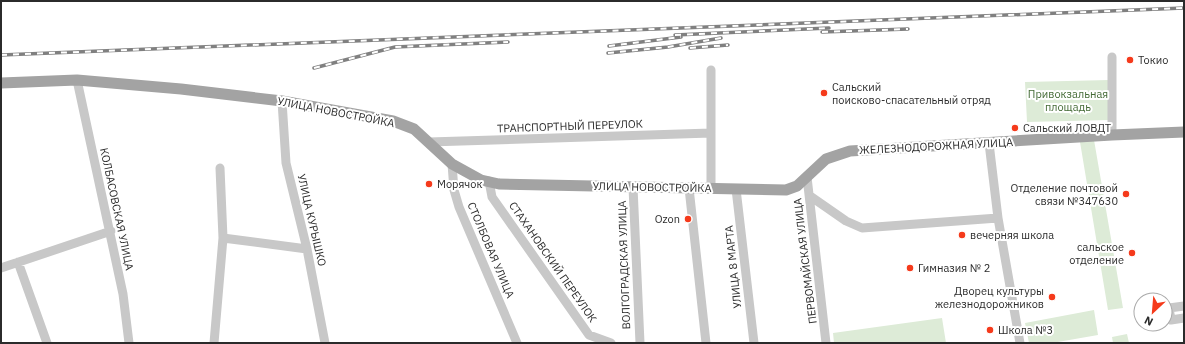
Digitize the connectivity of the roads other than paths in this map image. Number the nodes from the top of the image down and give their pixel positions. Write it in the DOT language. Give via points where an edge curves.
graph roads {
  1 [pos="1112,57"];
  2 [pos="711,70"];
  3 [pos="77,80"];
  4 [pos="1,83"];
  5 [pos="282,102"];
  6 [pos="1184,132"];
  7 [pos="711,133"];
  8 [pos="1112,135"];
  9 [pos="429,142"];
  10 [pos="989,143"];
  11 [pos="452,164"];
  12 [pos="220,168"];
  13 [pos="807,177"];
  14 [pos="489,182"];
  15 [pos="797,186"];
  16 [pos="633,187"];
  17 [pos="689,188"];
  18 [pos="711,188"];
  19 [pos="736,189"];
  20 [pos="810,196"];
  21 [pos="998,218"];
  22 [pos="110,231"];
  23 [pos="223,238"];
  24 [pos="306,249"];
  25 [pos="18,262"];
  26 [pos="1,268"];
  27 [pos="1184,306"];
  28 [pos="1184,318"];
  29 [pos="47,343"];
  30 [pos="129,343"];
  31 [pos="214,343"];
  32 [pos="325,343"];
  33 [pos="517,343"];
  34 [pos="611,343"];
  35 [pos="640,343"];
  36 [pos="706,343"];
  37 [pos="754,343"];
  38 [pos="826,343"];
  39 [pos="1020,343"];
  1 -- 8 [label="street"];
  2 -- 7 [label="street"];
  3 -- 4 [label="main road, УЛИЦА НОВОСТРОЙКА"];
  3 -- 5 [label="main road, УЛИЦА НОВОСТРОЙКА" via="181,89"];
  3 -- 22 [label="street, КОЛБАСОВСКАЯ УЛИЦА"];
  5 -- 9 [label="main road, УЛИЦА НОВОСТРОЙКА" via="393,121 414,129"];
  5 -- 24 [label="street, УЛИЦА КУРЫШКО" via="286,163"];
  6 -- 8 [label="main road, ЖЕЛЕЗНОДОРОЖНАЯ УЛИЦА"];
  7 -- 9 [label="street, ТРАНСПОРТНЫЙ ПЕРЕУЛОК"];
  7 -- 18 [label="street"];
  8 -- 10 [label="main road, ЖЕЛЕЗНОДОРОЖНАЯ УЛИЦА"];
  9 -- 11 [label="main road, УЛИЦА НОВОСТРОЙКА"];
  10 -- 13 [label="main road, ЖЕЛЕЗНОДОРОЖНАЯ УЛИЦА" via="850,151 826,158"];
  10 -- 21 [label="street"];
  11 -- 14 [label="main road, УЛИЦА НОВОСТРОЙКА"];
  11 -- 33 [label="street, СТОЛБОВАЯ УЛИЦА" via="454,190 459,207"];
  12 -- 23 [label="street"];
  13 -- 15 [label="main road, ЖЕЛЕЗНОДОРОЖНАЯ УЛИЦА"];
  13 -- 20 [label="street, ПЕРВОМАЙСКАЯ УЛИЦА"];
  14 -- 16 [label="main road, УЛИЦА НОВОСТРОЙКА"];
  14 -- 34 [label="street, СТАХАНОВСКИЙ ПЕРЕУЛОК" via="492,197 589,334"];
  15 -- 19 [label="main road, УЛИЦА НОВОСТРОЙКА" via="786,190"];
  16 -- 17 [label="main road, УЛИЦА НОВОСТРОЙКА"];
  16 -- 35 [label="street, ВОЛГОГРАДСКАЯ УЛИЦА"];
  17 -- 18 [label="main road, УЛИЦА НОВОСТРОЙКА"];
  17 -- 36 [label="street"];
  18 -- 19 [label="main road, УЛИЦА НОВОСТРОЙКА"];
  19 -- 37 [label="street, УЛИЦА 8 МАРТА"];
  20 -- 21 [label="street" via="846,222 862,228"];
  20 -- 38 [label="street, ПЕРВОМАЙСКАЯ УЛИЦА"];
  21 -- 39 [label="street"];
  22 -- 25 [label="street"];
  22 -- 30 [label="street, КОЛБАСОВСКАЯ УЛИЦА" via="123,294"];
  23 -- 24 [label="street"];
  23 -- 31 [label="street"];
  24 -- 32 [label="street, УЛИЦА КУРЫШКО"];
  25 -- 26 [label="street"];
  25 -- 29 [label="street"];
  27 -- 28 [label="street" via="1169,308 1171,320"];
}
